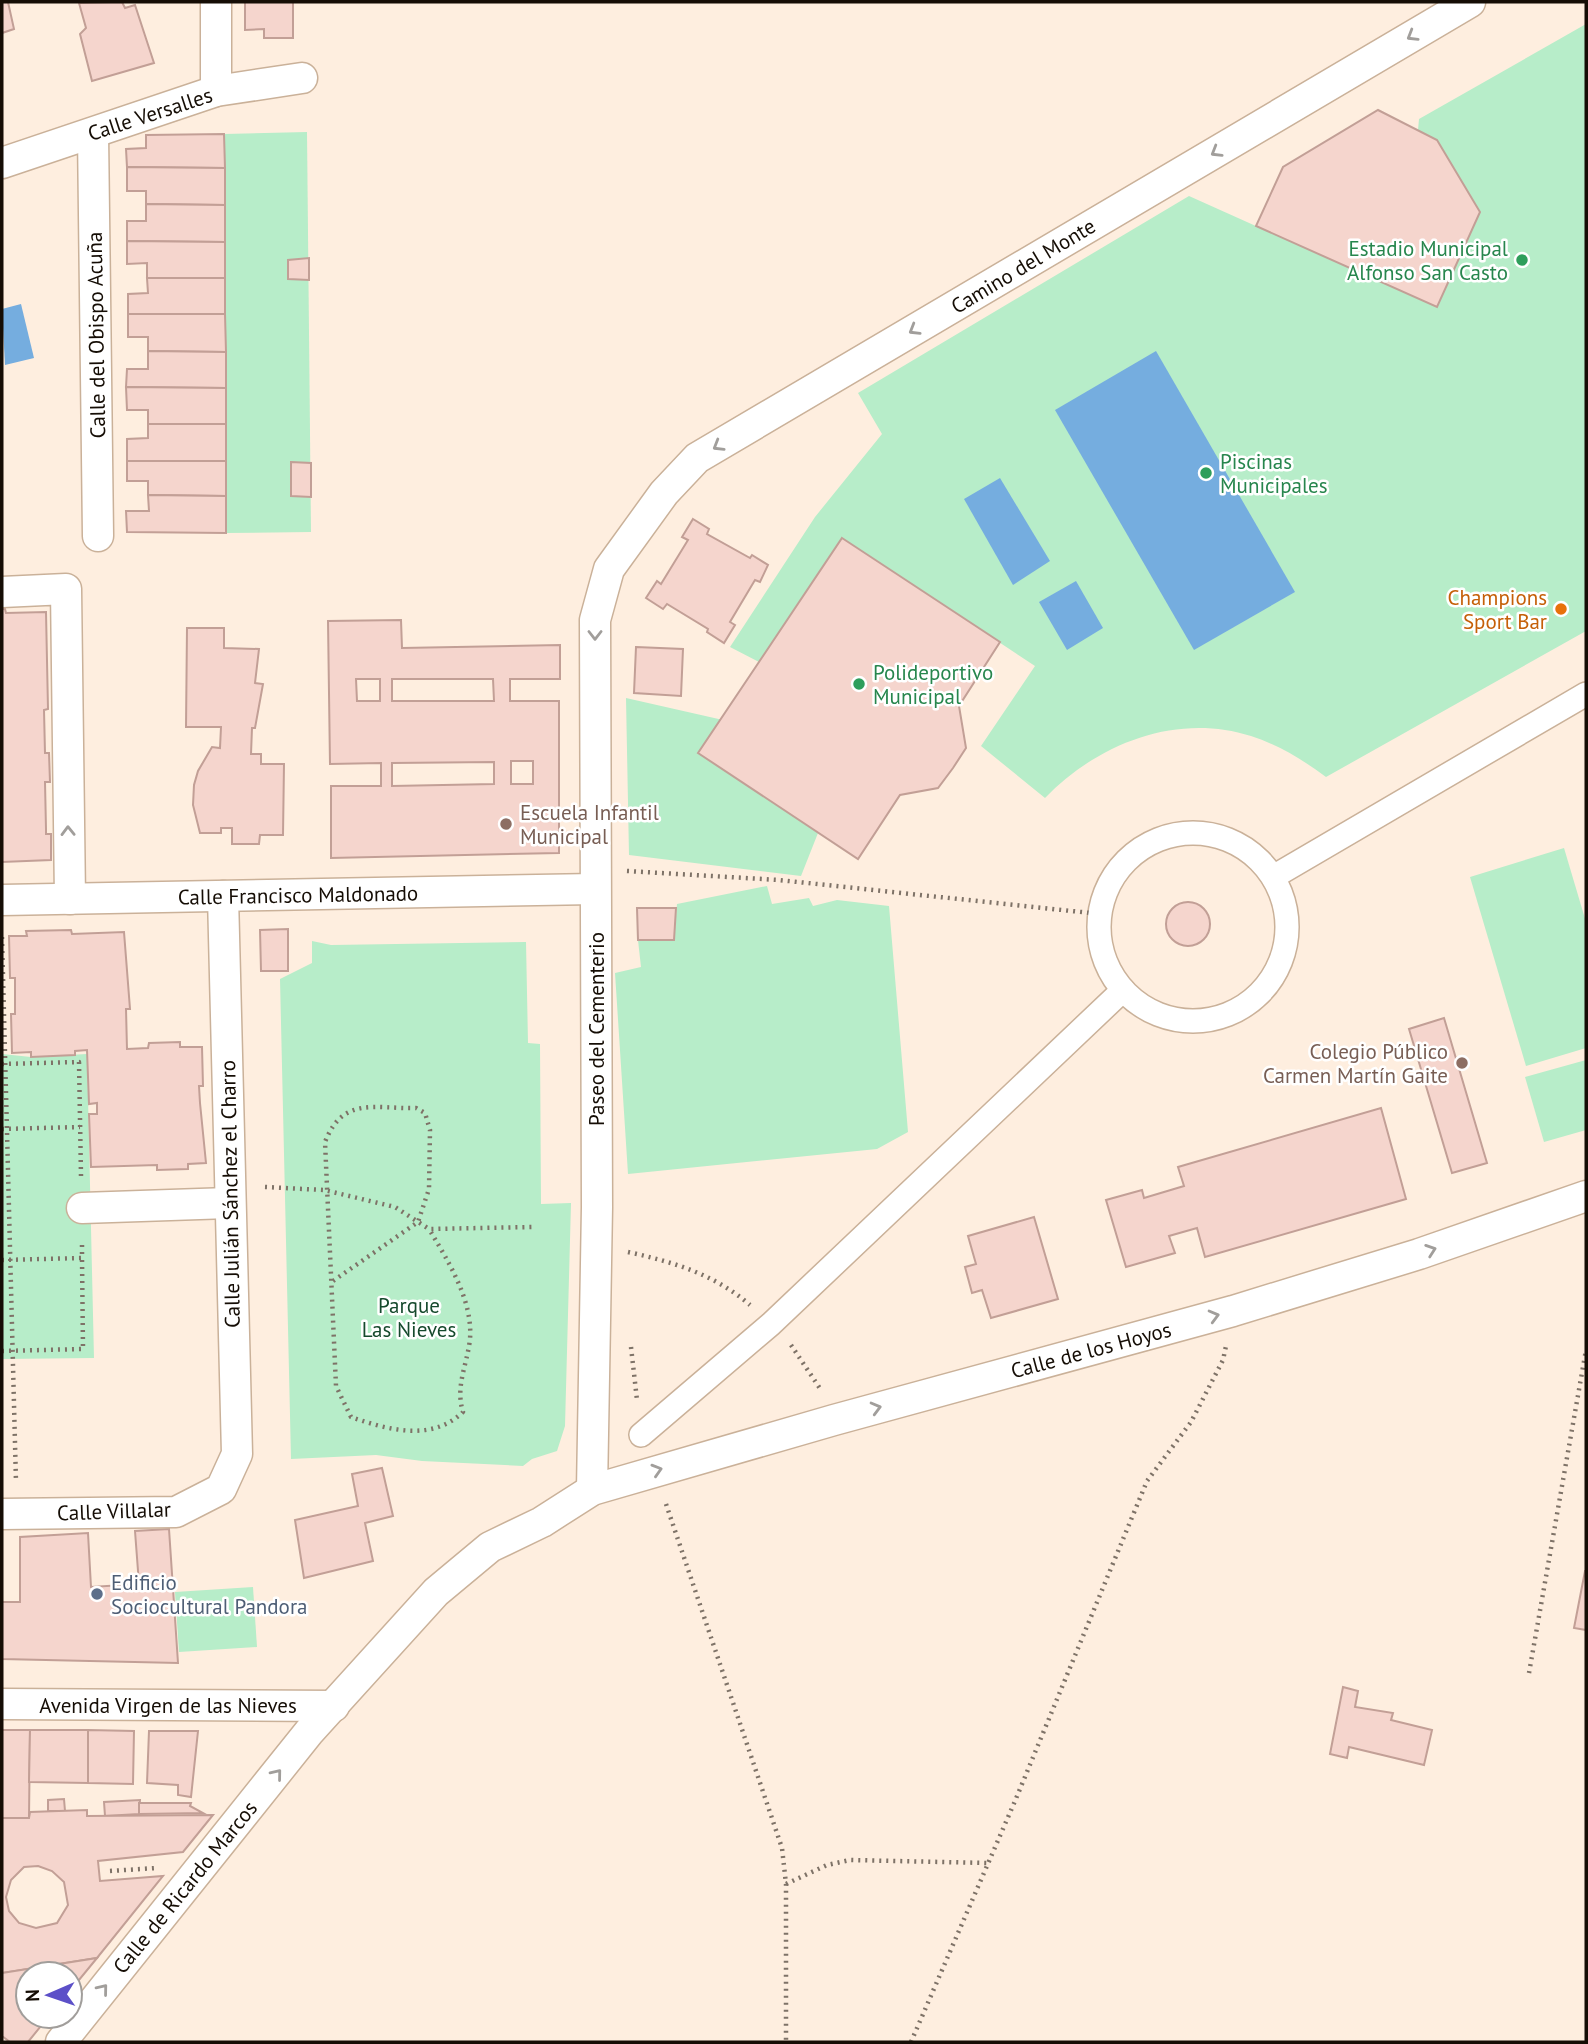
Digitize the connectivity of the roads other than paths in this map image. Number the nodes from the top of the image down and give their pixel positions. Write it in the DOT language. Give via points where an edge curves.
graph roads {
  1 [pos="216,2"];
  2 [pos="1471,2"];
  3 [pos="302,78"];
  4 [pos="216,91"];
  5 [pos="93,133"];
  6 [pos="2,163"];
  7 [pos="98,536"];
  8 [pos="609,569"];
  9 [pos="2,592"];
  10 [pos="1586,694"];
  11 [pos="1273,877"];
  12 [pos="595,889"];
  13 [pos="223,896"];
  14 [pos="70,899"];
  15 [pos="2,900"];
  16 [pos="1123,990"];
  17 [pos="229,1195"];
  18 [pos="1586,1196"];
  19 [pos="82,1208"];
  20 [pos="641,1435"];
  21 [pos="221,1489"];
  22 [pos="592,1490"];
  23 [pos="9,1514"];
  24 [pos="2,1704"];
  25 [pos="295,1705"];
  26 [pos="334,1706"];
  27 [pos="309,1732"];
  28 [pos="61,2042"];
  1 -- 4 [label="street"];
  2 -- 8 [label="street, Camino del Monte, one-way" via="697,458 664,493"];
  3 -- 4 [label="street, Calle Versalles"];
  4 -- 5 [label="street, Calle Versalles"];
  5 -- 6 [label="street, Calle Versalles"];
  5 -- 7 [label="street, Calle del Obispo Acuña"];
  8 -- 12 [label="street, Paseo del Cementerio, one-way" via="595,620"];
  14 -- 9 [label="street, one-way" via="66,589"];
  10 -- 11 [label="street"];
  11 -- 16 [label="street" via="1283,898 1285,944 1267,986 1250,1002 1229,1014 1184,1021 1161,1016"];
  11 -- 16 [label="street" via="1258,859 1230,841 1196,833 1152,842 1133,855 1117,872 1100,914 1104,955"];
  12 -- 13 [label="street, Calle Francisco Maldonado"];
  12 -- 22 [label="street, Paseo del Cementerio" via="597,1218"];
  13 -- 14 [label="street, Calle Francisco Maldonado"];
  13 -- 17 [label="street, Calle Julián Sánchez el Charro"];
  14 -- 15 [label="street, Calle Francisco Maldonado"];
  16 -- 20 [label="street" via="763,1331"];
  17 -- 19 [label="street"];
  17 -- 21 [label="street, Calle Julián Sánchez el Charro" via="237,1454"];
  22 -- 18 [label="street, Calle de los Hoyos, one-way" via="1233,1311"];
  21 -- 23 [label="street, Calle Villalar" via="176,1512"];
  22 -- 26 [label="street, Calle de Ricardo Marcos" via="542,1522 490,1547 436,1592"];
  24 -- 25 [label="street, Avenida Virgen de las Nieves"];
  25 -- 26 [label="street, Avenida Virgen de las Nieves"];
  25 -- 27 [label="street"];
  26 -- 27 [label="street, Calle de Ricardo Marcos"];
  28 -- 27 [label="street, Calle de Ricardo Marcos, one-way"];
}
